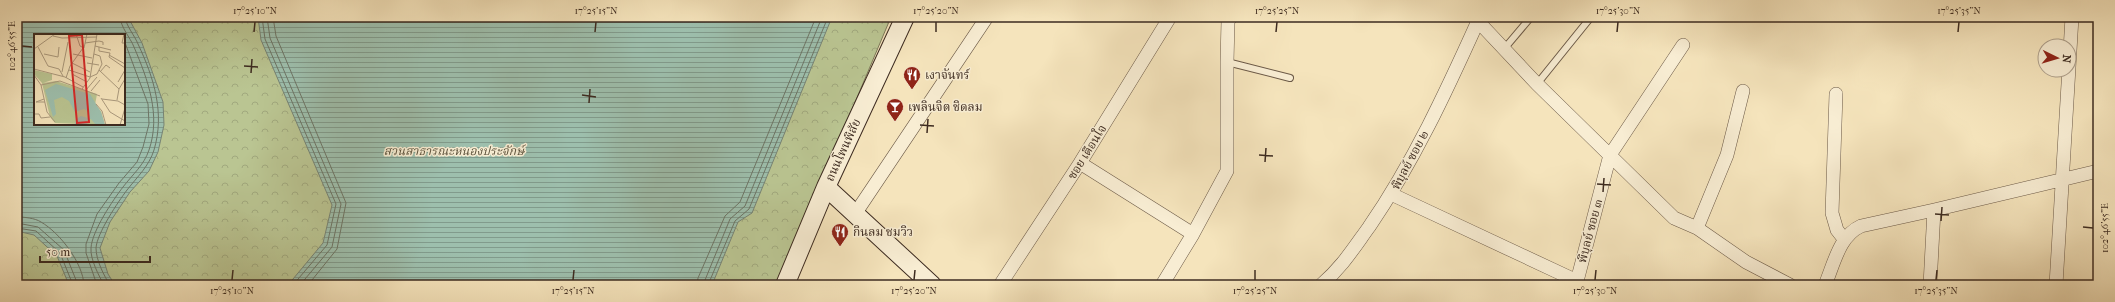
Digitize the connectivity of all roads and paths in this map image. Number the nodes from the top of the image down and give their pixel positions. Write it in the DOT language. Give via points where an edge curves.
graph roads {
  1 [pos="905,17"];
  2 [pos="987,17"];
  3 [pos="1170,17"];
  4 [pos="1231,17"];
  5 [pos="1531,17"];
  6 [pos="1591,17"];
  7 [pos="2072,17"];
  8 [pos="1476,19"];
  9 [pos="1683,45"];
  10 [pos="1504,49"];
  11 [pos="1227,62"];
  12 [pos="1290,78"];
  13 [pos="1537,84"];
  14 [pos="1743,91"];
  15 [pos="1836,94"];
  16 [pos="1610,155"];
  17 [pos="1080,163"];
  18 [pos="2098,171"];
  19 [pos="2064,178"];
  20 [pos="826,187"];
  21 [pos="1391,194"];
  22 [pos="1934,210"];
  23 [pos="855,214"];
  24 [pos="1698,228"];
  25 [pos="1193,234"];
  26 [pos="1844,239"];
  27 [pos="1576,283"];
  28 [pos="785,285"];
  29 [pos="932,285"];
  30 [pos="1000,285"];
  31 [pos="1162,285"];
  32 [pos="1321,285"];
  33 [pos="1790,285"];
  34 [pos="1825,285"];
  35 [pos="1930,285"];
  36 [pos="2056,285"];
  1 -- 20 [label="street, ถนนโพนพิสัย"];
  2 -- 23 [label="street"];
  3 -- 17 [label="street, ซอย เตือนใจ"];
  4 -- 11 [label="street" via="1228,21"];
  5 -- 10 [label="lane"];
  6 -- 13 [label="lane"];
  7 -- 19 [label="street"];
  8 -- 10 [label="street"];
  8 -- 21 [label="street, พิบุลย์ ซอย ๒" via="1447,91"];
  9 -- 16 [label="street, พิบุลย์ ซอย ๓"];
  10 -- 13 [label="street"];
  11 -- 12 [label="lane"];
  11 -- 25 [label="street" via="1227,171"];
  13 -- 16 [label="street"];
  14 -- 24 [label="street" via="1726,155"];
  15 -- 26 [label="street" via="1832,213 1837,230"];
  16 -- 24 [label="street" via="1674,218"];
  16 -- 27 [label="street, พิบุลย์ ซอย ๓"];
  17 -- 25 [label="street"];
  17 -- 30 [label="street, ซอย เตือนใจ"];
  18 -- 19 [label="street"];
  19 -- 22 [label="street"];
  19 -- 36 [label="street"];
  20 -- 23 [label="street"];
  20 -- 28 [label="street, ถนนโพนพิสัย"];
  21 -- 27 [label="street"];
  21 -- 32 [label="street, พิบุลย์ ซอย ๒" via="1339,270"];
  22 -- 26 [label="street" via="1861,226"];
  22 -- 35 [label="street"];
  23 -- 29 [label="street"];
  24 -- 33 [label="street" via="1746,262"];
  25 -- 31 [label="street"];
  26 -- 34 [label="street"];
}
